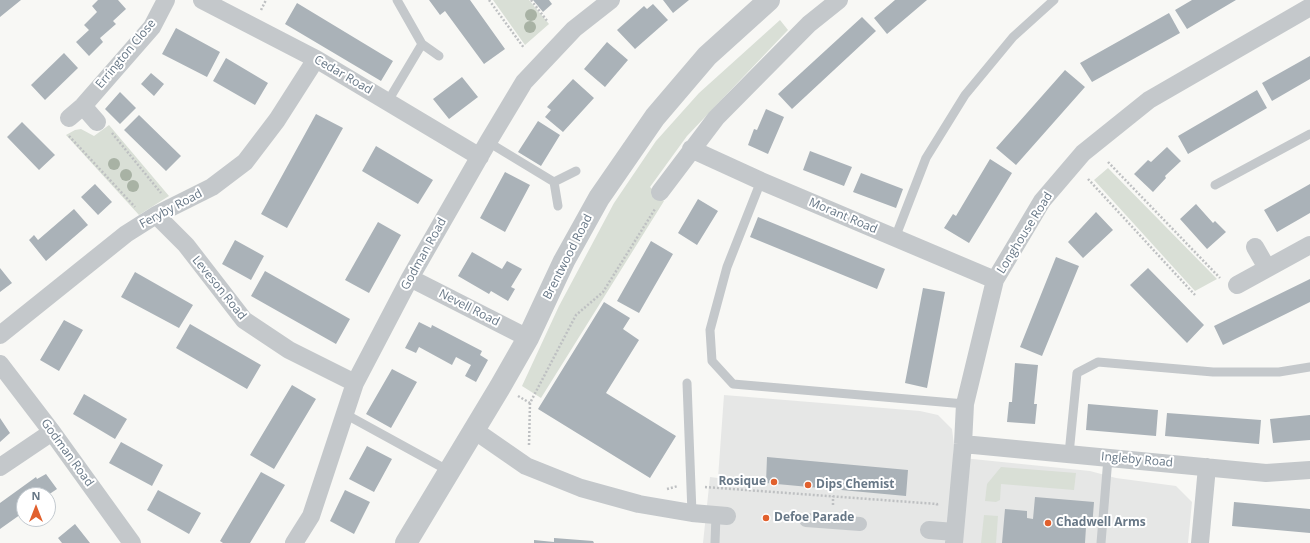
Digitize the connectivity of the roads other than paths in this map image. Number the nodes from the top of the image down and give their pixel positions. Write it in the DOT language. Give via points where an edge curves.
graph roads {
  1 [pos="166,0"];
  2 [pos="202,0"];
  3 [pos="397,0"];
  4 [pos="611,0"];
  5 [pos="770,0"];
  6 [pos="839,0"];
  7 [pos="1054,0"];
  8 [pos="1310,7"];
  9 [pos="422,44"];
  10 [pos="439,56"];
  11 [pos="316,59"];
  12 [pos="388,101"];
  13 [pos="83,106"];
  14 [pos="69,118"];
  15 [pos="98,122"];
  16 [pos="1310,134"];
  17 [pos="691,149"];
  18 [pos="484,150"];
  19 [pos="576,171"];
  20 [pos="761,181"];
  21 [pos="554,182"];
  22 [pos="1215,185"];
  23 [pos="658,200"];
  24 [pos="558,206"];
  25 [pos="151,218"];
  26 [pos="895,238"];
  27 [pos="1310,245"];
  28 [pos="1255,247"];
  29 [pos="1267,268"];
  30 [pos="410,278"];
  31 [pos="995,280"];
  32 [pos="1236,285"];
  33 [pos="0,335"];
  34 [pos="528,338"];
  35 [pos="0,364"];
  36 [pos="1310,367"];
  37 [pos="355,383"];
  38 [pos="687,383"];
  39 [pos="965,404"];
  40 [pos="345,414"];
  41 [pos="474,430"];
  42 [pos="52,432"];
  43 [pos="963,444"];
  44 [pos="1069,454"];
  45 [pos="1108,458"];
  46 [pos="0,467"];
  47 [pos="1207,467"];
  48 [pos="1310,470"];
  49 [pos="450,472"];
  50 [pos="692,513"];
  51 [pos="721,515"];
  52 [pos="806,520"];
  53 [pos="860,524"];
  54 [pos="932,530"];
  55 [pos="954,537"];
  56 [pos="132,543"];
  57 [pos="294,543"];
  58 [pos="406,543"];
  59 [pos="715,543"];
  60 [pos="1101,543"];
  61 [pos="1200,543"];
  1 -- 13 [label="street, Errington Close" via="152,27"];
  2 -- 11 [label="street, Cedar Road"];
  3 -- 9 [label="lane"];
  4 -- 18 [label="street, Godman Road" via="574,29 524,82"];
  5 -- 34 [label="street, Brentwood Road" via="707,56 654,118 599,198 564,261"];
  6 -- 17 [label="street" via="792,41 716,118"];
  7 -- 26 [label="lane" via="1013,37 965,94 926,158"];
  8 -- 31 [label="street, Longhouse Road" via="1149,100 1083,153 1042,202"];
  9 -- 10 [label="lane"];
  9 -- 12 [label="lane"];
  11 -- 12 [label="street, Cedar Road"];
  11 -- 25 [label="street, Feryby Road" via="277,120 245,162 212,187"];
  12 -- 18 [label="street, Cedar Road"];
  13 -- 14 [label="street, Errington Close"];
  13 -- 15 [label="street"];
  16 -- 22 [label="lane"];
  17 -- 20 [label="street, Morant Road"];
  17 -- 23 [label="street"];
  18 -- 21 [label="lane"];
  18 -- 30 [label="street, Godman Road"];
  19 -- 21 [label="lane"];
  20 -- 26 [label="street, Morant Road"];
  20 -- 39 [label="lane" via="727,267 710,330 712,361 727,378 733,384"];
  21 -- 24 [label="lane"];
  25 -- 33 [label="street, Feryby Road" via="126,234"];
  25 -- 37 [label="street, Leveson Road" via="186,245 244,320 289,350"];
  26 -- 31 [label="street, Morant Road"];
  27 -- 29 [label="street"];
  28 -- 29 [label="street"];
  29 -- 32 [label="street"];
  30 -- 34 [label="street, Nevell Road"];
  30 -- 37 [label="street, Godman Road"];
  31 -- 39 [label="street, Longhouse Road"];
  34 -- 41 [label="street, Brentwood Road"];
  35 -- 42 [label="street, Godman Road"];
  36 -- 44 [label="lane" via="1279,372 1213,372 1098,362 1077,373"];
  37 -- 40 [label="street, Godman Road"];
  38 -- 50 [label="lane"];
  39 -- 43 [label="street, Longhouse Road"];
  40 -- 49 [label="lane"];
  40 -- 57 [label="street, Godman Road" via="310,516"];
  41 -- 49 [label="street, Brentwood Road"];
  41 -- 50 [label="street" via="526,466 581,488 639,504"];
  42 -- 46 [label="street"];
  42 -- 56 [label="street, Godman Road"];
  43 -- 44 [label="street, Ingleby Road"];
  43 -- 55 [label="street, Longhouse Road"];
  44 -- 45 [label="street, Ingleby Road"];
  45 -- 47 [label="street, Ingleby Road"];
  45 -- 60 [label="lane"];
  47 -- 48 [label="street, Ingleby Road" via="1266,473"];
  47 -- 61 [label="street"];
  49 -- 58 [label="street, Brentwood Road"];
  50 -- 51 [label="street"];
  51 -- 59 [label="lane"];
  52 -- 53 [label="street"];
  54 -- 55 [label="street"];
}
